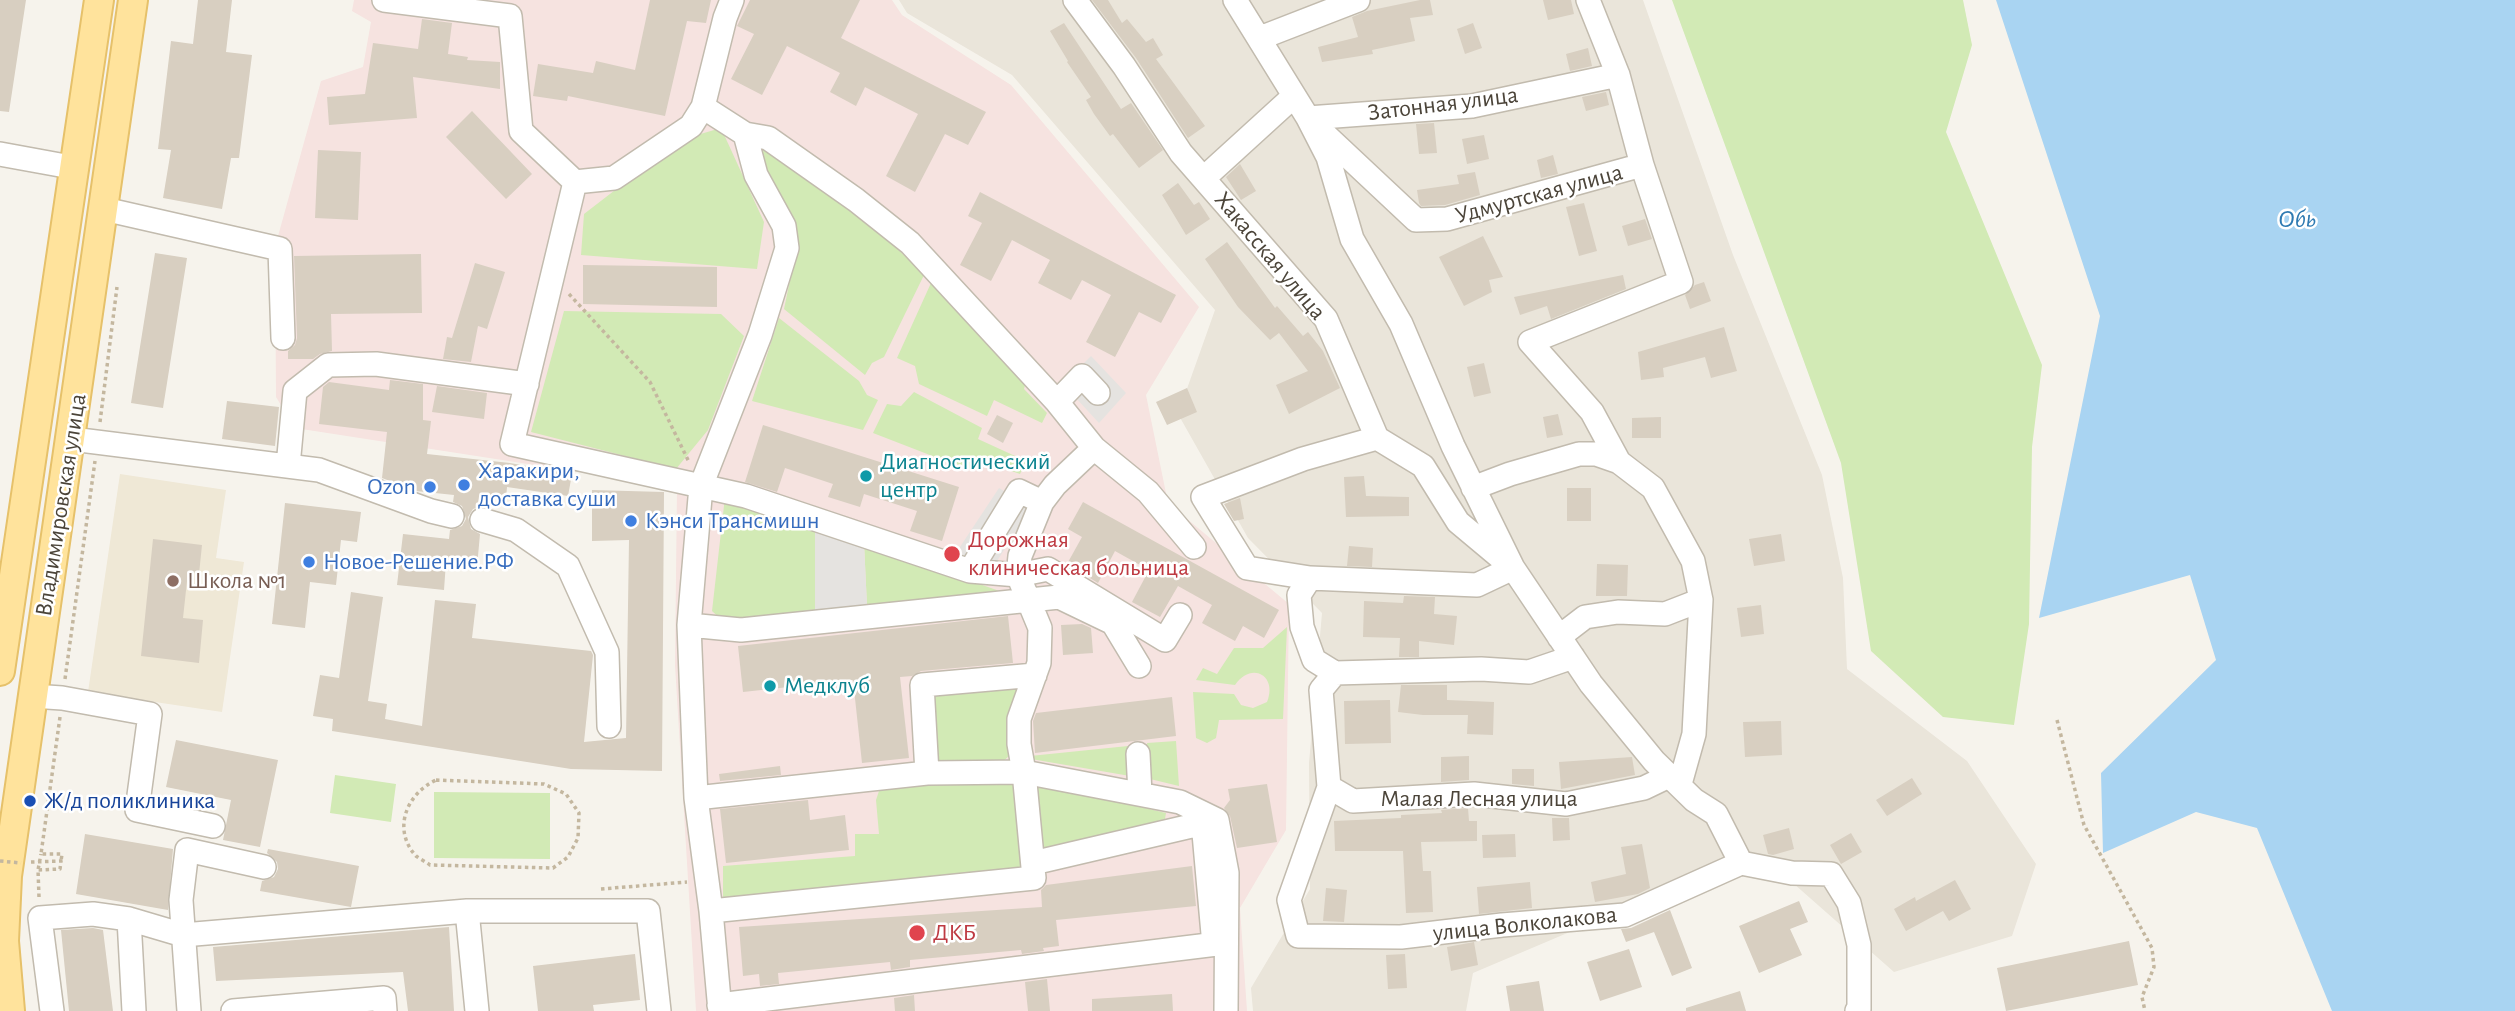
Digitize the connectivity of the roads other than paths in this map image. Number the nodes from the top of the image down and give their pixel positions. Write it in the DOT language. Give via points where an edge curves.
graph roads {
  1 [pos="99,0"];
  2 [pos="133,0"];
  3 [pos="384,0"];
  4 [pos="733,0"];
  5 [pos="1075,0"];
  6 [pos="1235,0"];
  7 [pos="1358,0"];
  8 [pos="1588,0"];
  9 [pos="1260,38"];
  10 [pos="1618,75"];
  11 [pos="1294,96"];
  12 [pos="704,107"];
  13 [pos="1308,118"];
  14 [pos="745,134"];
  15 [pos="0,154"];
  16 [pos="60,165"];
  17 [pos="1642,165"];
  18 [pos="1204,178"];
  19 [pos="575,182"];
  20 [pos="104,209"];
  21 [pos="283,338"];
  22 [pos="527,384"];
  23 [pos="1098,393"];
  24 [pos="1057,402"];
  25 [pos="1377,439"];
  26 [pos="85,441"];
  27 [pos="1094,447"];
  28 [pos="1619,462"];
  29 [pos="288,466"];
  30 [pos="701,486"];
  31 [pos="1473,488"];
  32 [pos="1042,502"];
  33 [pos="452,516"];
  34 [pos="482,520"];
  35 [pos="1194,547"];
  36 [pos="1513,568"];
  37 [pos="970,571"];
  38 [pos="1018,575"];
  39 [pos="1310,578"];
  40 [pos="1030,599"];
  41 [pos="1701,600"];
  42 [pos="1180,615"];
  43 [pos="689,625"];
  44 [pos="1559,637"];
  45 [pos="1573,657"];
  46 [pos="1139,666"];
  47 [pos="0,670"];
  48 [pos="1335,673"];
  49 [pos="1035,675"];
  50 [pos="33,696"];
  51 [pos="610,726"];
  52 [pos="1138,754"];
  53 [pos="1024,772"];
  54 [pos="928,773"];
  55 [pos="1675,780"];
  56 [pos="1329,787"];
  57 [pos="1140,794"];
  58 [pos="696,798"];
  59 [pos="1210,821"];
  60 [pos="213,826"];
  61 [pos="1033,863"];
  62 [pos="1741,863"];
  63 [pos="264,867"];
  64 [pos="467,911"];
  65 [pos="711,911"];
  66 [pos="129,919"];
  67 [pos="183,935"];
  68 [pos="1225,943"];
  69 [pos="720,1008"];
  70 [pos="1858,1010"];
  71 [pos="10,1011"];
  72 [pos="52,1011"];
  73 [pos="134,1011"];
  74 [pos="189,1011"];
  75 [pos="233,1011"];
  76 [pos="385,1011"];
  77 [pos="477,1011"];
  78 [pos="659,1011"];
  79 [pos="1226,1011"];
  1 -- 47 [label="main road, Владимировская улица"];
  2 -- 20 [label="main road, Владимировская улица"];
  3 -- 19 [label="street" via="510,16 521,131"];
  4 -- 12 [label="street"];
  5 -- 18 [label="street, Хакасская улица" via="1181,153"];
  6 -- 9 [label="street"];
  7 -- 9 [label="street"];
  8 -- 10 [label="street"];
  9 -- 11 [label="street"];
  10 -- 13 [label="street, Затонная улица" via="1472,106"];
  10 -- 17 [label="street"];
  11 -- 13 [label="street"];
  11 -- 18 [label="street"];
  12 -- 14 [label="street"];
  12 -- 19 [label="street" via="691,125 614,178"];
  13 -- 17 [label="street, Удмуртская улица" via="1416,220 1447,219"];
  13 -- 31 [label="street" via="1328,157 1352,239 1401,324"];
  14 -- 24 [label="street" via="768,138 910,243"];
  14 -- 30 [label="street" via="757,175 784,226 786,248 760,335"];
  15 -- 16 [label="street"];
  17 -- 28 [label="street" via="1681,282 1530,342 1592,412"];
  18 -- 25 [label="street, Хакасская улица" via="1326,319"];
  19 -- 22 [label="street"];
  20 -- 21 [label="street" via="280,249"];
  20 -- 26 [label="main road, Владимировская улица"];
  22 -- 29 [label="street" via="376,364 328,365 295,391"];
  22 -- 30 [label="street" via="512,444"];
  23 -- 24 [label="street" via="1083,376"];
  24 -- 27 [label="street"];
  25 -- 36 [label="street" via="1423,466 1458,522"];
  25 -- 39 [label="street" via="1303,459 1203,497 1247,568"];
  26 -- 29 [label="street"];
  26 -- 50 [label="main road, Владимировская улица"];
  27 -- 32 [label="street"];
  27 -- 35 [label="street" via="1147,492"];
  28 -- 31 [label="street" via="1580,454"];
  28 -- 41 [label="street" via="1653,488 1693,561"];
  29 -- 33 [label="street" via="319,470"];
  30 -- 37 [label="street" via="746,496"];
  30 -- 43 [label="street"];
  31 -- 36 [label="street"];
  32 -- 37 [label="street" via="1019,491"];
  32 -- 38 [label="street" via="1020,556"];
  34 -- 51 [label="street" via="516,530 568,566 607,652"];
  36 -- 39 [label="street" via="1477,585"];
  36 -- 44 [label="street"];
  37 -- 38 [label="street"];
  38 -- 40 [label="street"];
  38 -- 42 [label="street" via="1048,569 1165,640"];
  39 -- 48 [label="street" via="1298,595 1302,626 1314,660"];
  40 -- 43 [label="street" via="741,630"];
  40 -- 46 [label="street" via="1059,597 1113,623"];
  40 -- 49 [label="street" via="1040,628"];
  41 -- 44 [label="street" via="1665,614 1618,612 1586,617"];
  41 -- 55 [label="street" via="1694,734"];
  43 -- 58 [label="street"];
  44 -- 45 [label="street"];
  45 -- 48 [label="street" via="1529,672"];
  45 -- 55 [label="street" via="1654,761"];
  48 -- 56 [label="street" via="1321,690"];
  49 -- 53 [label="street" via="1019,719"];
  49 -- 54 [label="street" via="922,685"];
  50 -- 60 [label="street" via="150,714 137,810"];
  50 -- 71 [label="main road, Владимировская улица" via="7,876 4,941"];
  52 -- 57 [label="street"];
  53 -- 54 [label="street"];
  53 -- 57 [label="street"];
  53 -- 61 [label="street"];
  54 -- 58 [label="street"];
  55 -- 56 [label="street, Малая Лесная улица" via="1566,804 1474,794 1353,801"];
  55 -- 62 [label="street" via="1716,814"];
  56 -- 62 [label="street, улица Волколакова" via="1289,900 1298,936 1401,937 1625,915"];
  57 -- 59 [label="street" via="1180,802"];
  58 -- 65 [label="street"];
  59 -- 61 [label="street"];
  59 -- 68 [label="street" via="1227,873"];
  61 -- 65 [label="street" via="1034,878"];
  62 -- 70 [label="street" via="1792,873 1831,874 1849,903 1859,945"];
  63 -- 67 [label="street" via="187,850 181,900"];
  64 -- 67 [label="street"];
  64 -- 77 [label="street"];
  64 -- 78 [label="street" via="648,911"];
  65 -- 69 [label="street"];
  66 -- 67 [label="street"];
  66 -- 72 [label="street" via="93,914 40,918"];
  66 -- 73 [label="street"];
  67 -- 74 [label="street"];
  68 -- 69 [label="street"];
  68 -- 79 [label="street"];
  75 -- 76 [label="street" via="384,998"];
}
